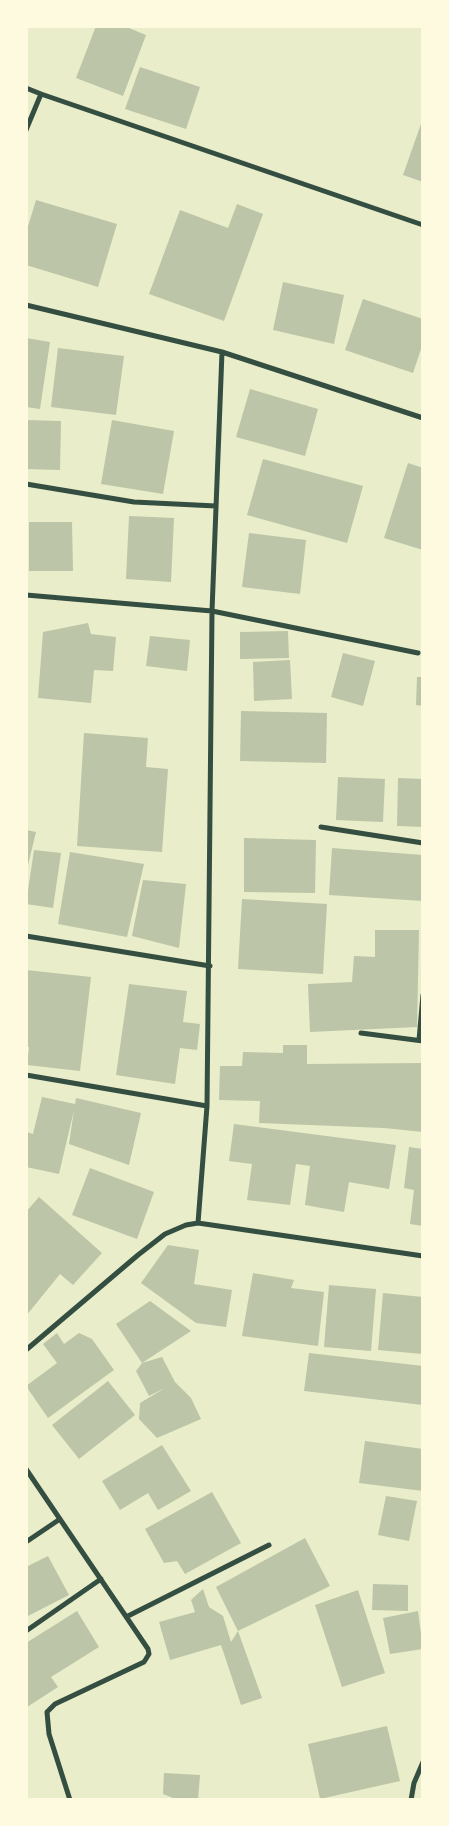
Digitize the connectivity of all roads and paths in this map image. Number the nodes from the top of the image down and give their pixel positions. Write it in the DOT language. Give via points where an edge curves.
graph roads {
  1 [pos="26,88"];
  2 [pos="41,94"];
  3 [pos="26,130"];
  4 [pos="423,225"];
  5 [pos="26,305"];
  6 [pos="222,352"];
  7 [pos="423,418"];
  8 [pos="26,484"];
  9 [pos="216,506"];
  10 [pos="26,595"];
  11 [pos="212,611"];
  12 [pos="418,653"];
  13 [pos="321,827"];
  14 [pos="423,843"];
  15 [pos="26,936"];
  16 [pos="210,966"];
  17 [pos="423,995"];
  18 [pos="361,1033"];
  19 [pos="421,1040"];
  20 [pos="26,1075"];
  21 [pos="207,1106"];
  22 [pos="198,1223"];
  23 [pos="423,1256"];
  24 [pos="26,1350"];
  25 [pos="26,1469"];
  26 [pos="60,1519"];
  27 [pos="26,1542"];
  28 [pos="269,1545"];
  29 [pos="101,1579"];
  30 [pos="126,1617"];
  31 [pos="26,1631"];
  32 [pos="423,1762"];
  33 [pos="70,1800"];
  34 [pos="412,1800"];
  1 -- 2 [label="street"];
  2 -- 3 [label="street"];
  2 -- 4 [label="street"];
  5 -- 6 [label="street"];
  6 -- 7 [label="street"];
  6 -- 9 [label="street"];
  8 -- 9 [label="street" via="134,502"];
  9 -- 11 [label="street"];
  10 -- 11 [label="street"];
  11 -- 12 [label="street"];
  11 -- 16 [label="street"];
  13 -- 14 [label="street"];
  15 -- 16 [label="street"];
  16 -- 21 [label="street"];
  17 -- 19 [label="street"];
  18 -- 19 [label="street"];
  20 -- 21 [label="street"];
  21 -- 22 [label="street"];
  22 -- 23 [label="street"];
  22 -- 24 [label="street" via="165,1234"];
  25 -- 26 [label="street"];
  26 -- 27 [label="street"];
  26 -- 29 [label="street"];
  28 -- 30 [label="street"];
  29 -- 30 [label="street"];
  29 -- 31 [label="street"];
  30 -- 33 [label="street" via="148,1649 148,1658 55,1704 47,1712 49,1734"];
  32 -- 34 [label="street" via="414,1783"];
}
